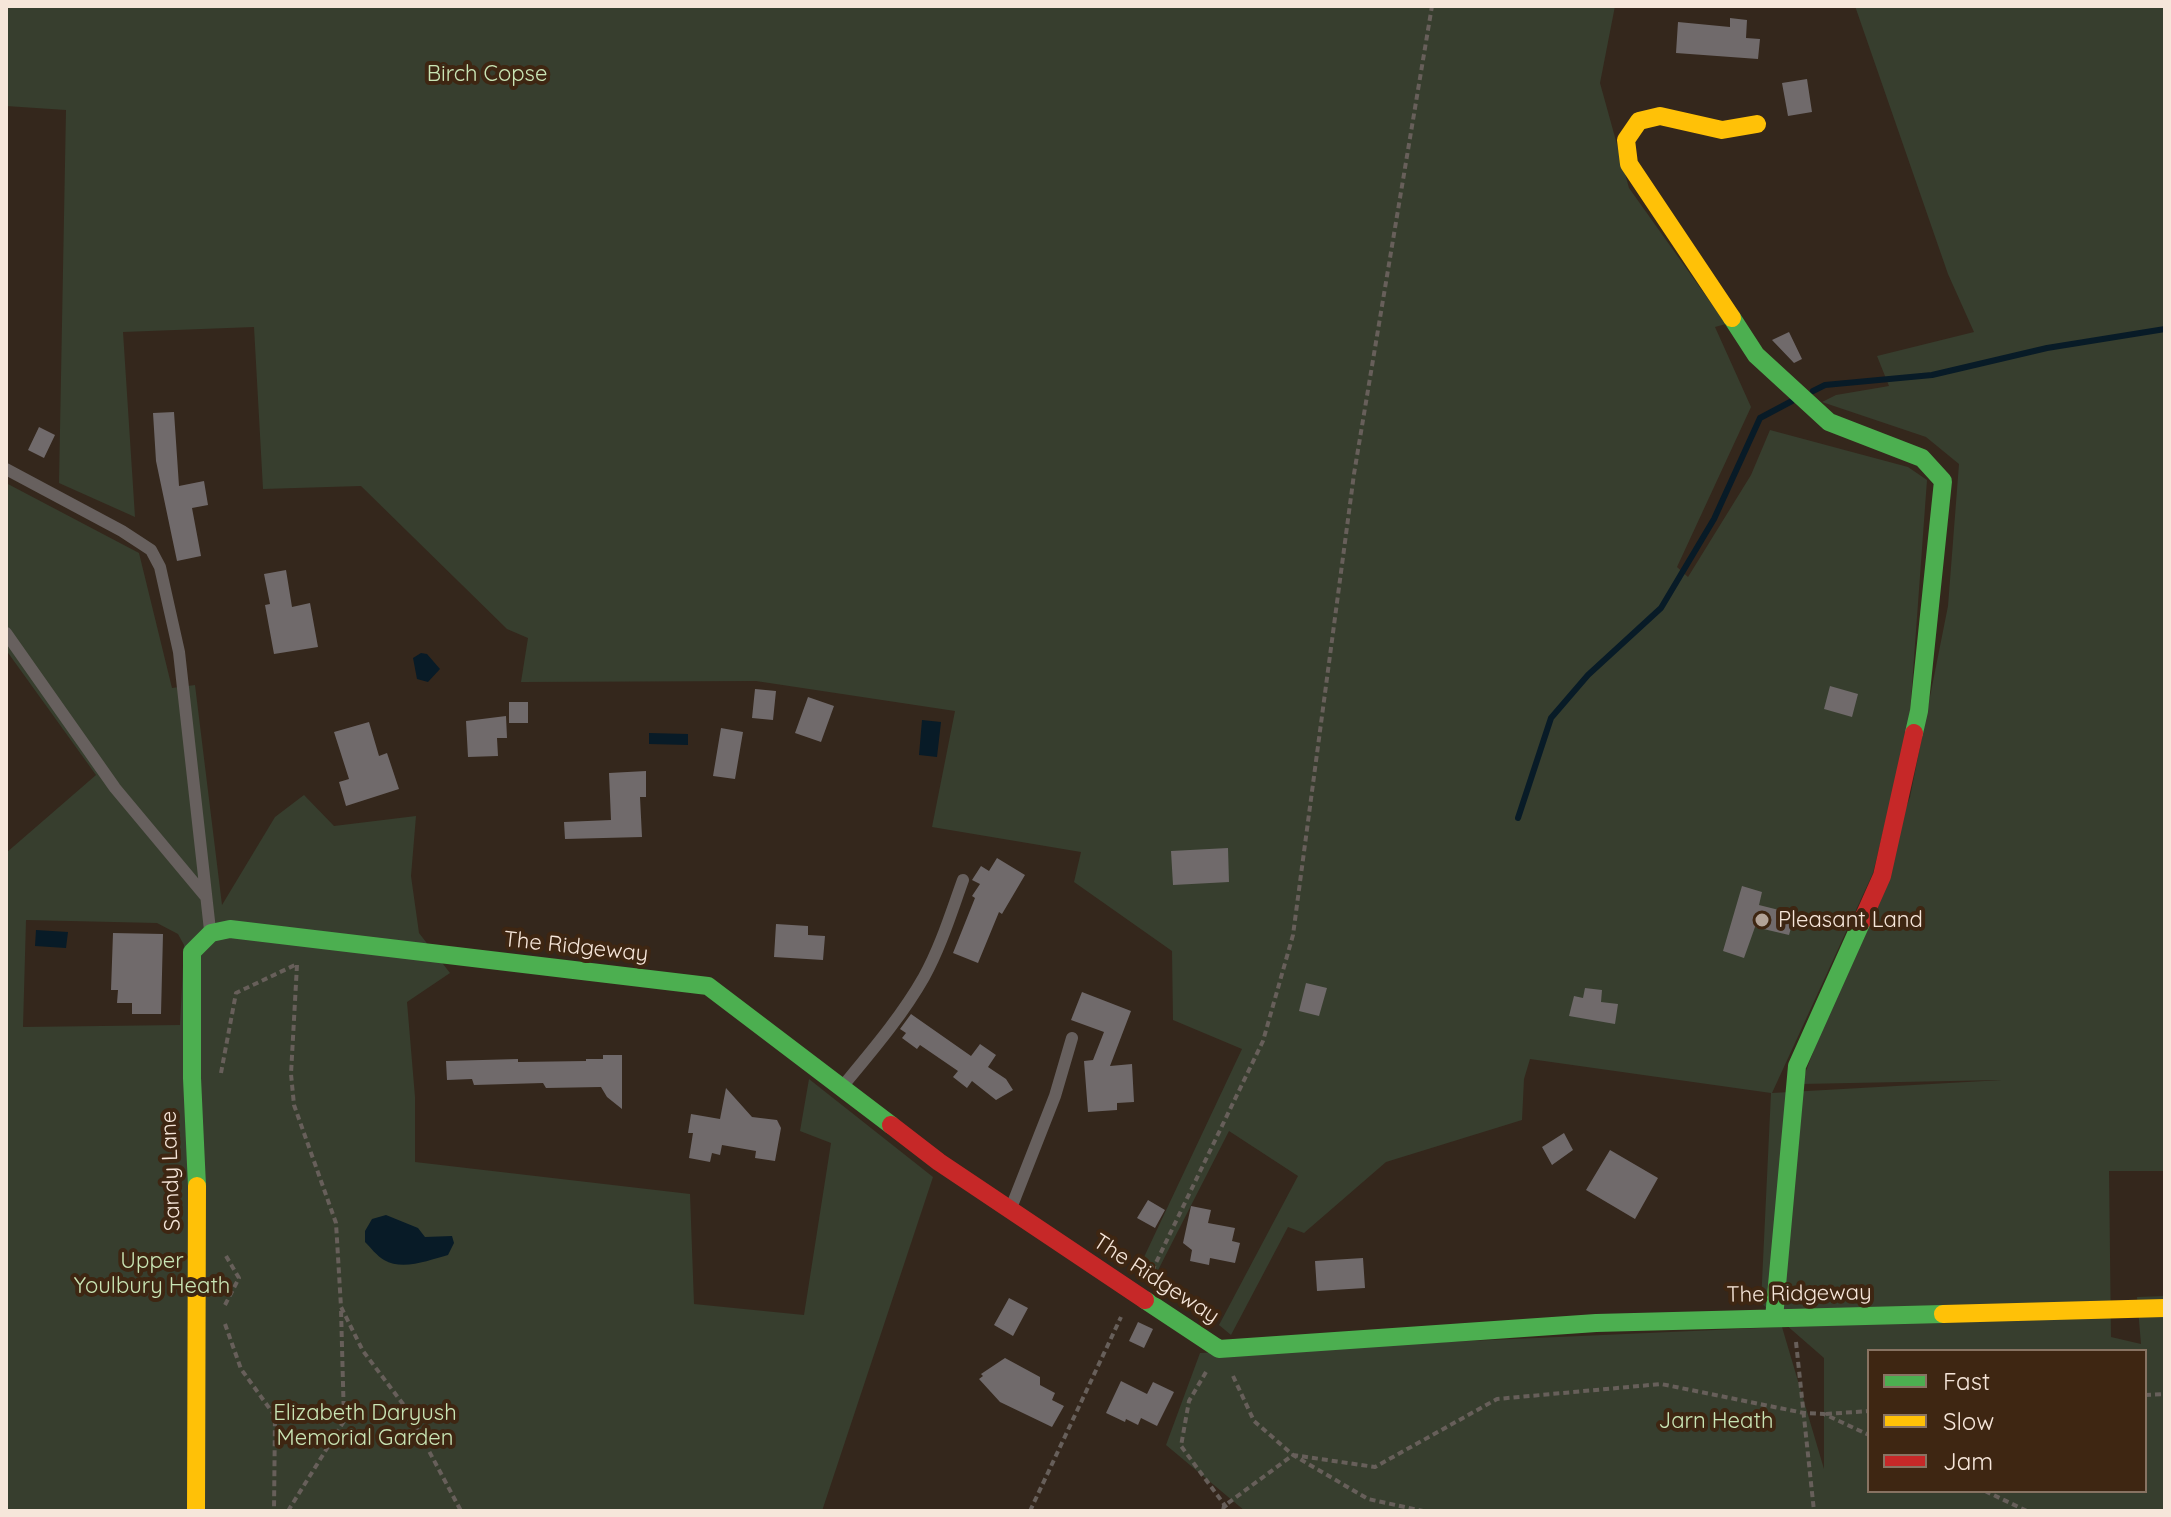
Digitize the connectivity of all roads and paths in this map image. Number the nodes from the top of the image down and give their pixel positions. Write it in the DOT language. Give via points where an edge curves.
graph roads {
  1 [pos="1432,6"];
  2 [pos="1757,124"];
  3 [pos="6,469"];
  4 [pos="6,633"];
  5 [pos="963,880"];
  6 [pos="206,897"];
  7 [pos="211,933"];
  8 [pos="1072,1038"];
  9 [pos="219,1086"];
  10 [pos="840,1089"];
  11 [pos="1009,1211"];
  12 [pos="224,1252"];
  13 [pos="1136,1295"];
  14 [pos="341,1307"];
  15 [pos="2165,1308"];
  16 [pos="1774,1318"];
  17 [pos="1794,1318"];
  18 [pos="1219,1349"];
  19 [pos="1867,1411"];
  20 [pos="1804,1413"];
  21 [pos="1824,1414"];
  22 [pos="1867,1434"];
  23 [pos="1293,1455"];
  24 [pos="1989,1493"];
  25 [pos="1225,1509"];
  26 [pos="196,1511"];
  27 [pos="274,1511"];
  28 [pos="288,1511"];
  29 [pos="461,1511"];
  30 [pos="1030,1511"];
  31 [pos="1423,1511"];
  32 [pos="1814,1511"];
  33 [pos="2027,1511"];
  1 -- 13 [label="path" via="1354,474 1293,935 1263,1041"];
  2 -- 16 [label="street" via="1722,130 1660,116 1639,121 1626,140 1629,164 1756,355 1829,422 1922,458 1943,481 1919,711 1882,876 1797,1066"];
  3 -- 6 [label="lane" via="122,531 151,550 160,567 179,652"];
  4 -- 6 [label="lane" via="115,788"];
  5 -- 10 [label="lane" via="923,979"];
  6 -- 7 [label="lane"];
  7 -- 10 [label="street, The Ridgeway" via="230,929 708,986"];
  7 -- 26 [label="street, Sandy Lane" via="192,952 198,1213"];
  8 -- 11 [label="lane"];
  9 -- 14 [label="path" via="236,993 298,964 294,1105 336,1223"];
  10 -- 11 [label="street, The Ridgeway"];
  11 -- 13 [label="street, The Ridgeway"];
  12 -- 27 [label="path" via="239,1278 221,1313 241,1369 275,1416"];
  13 -- 18 [label="street, The Ridgeway"];
  13 -- 30 [label="path"];
  14 -- 28 [label="path" via="344,1421"];
  14 -- 29 [label="path" via="363,1351 406,1408"];
  15 -- 17 [label="street, The Ridgeway"];
  16 -- 17 [label="street, The Ridgeway"];
  16 -- 18 [label="street, The Ridgeway" via="1596,1323"];
  17 -- 20 [label="path"];
  18 -- 23 [label="path" via="1254,1421"];
  18 -- 25 [label="path" via="1189,1401 1181,1446"];
  19 -- 21 [label="path"];
  20 -- 21 [label="path"];
  20 -- 23 [label="path" via="1661,1384 1497,1399 1375,1467"];
  20 -- 32 [label="path"];
  21 -- 22 [label="path"];
  23 -- 25 [label="path"];
  23 -- 31 [label="path" via="1368,1499"];
  24 -- 33 [label="path"];
}
